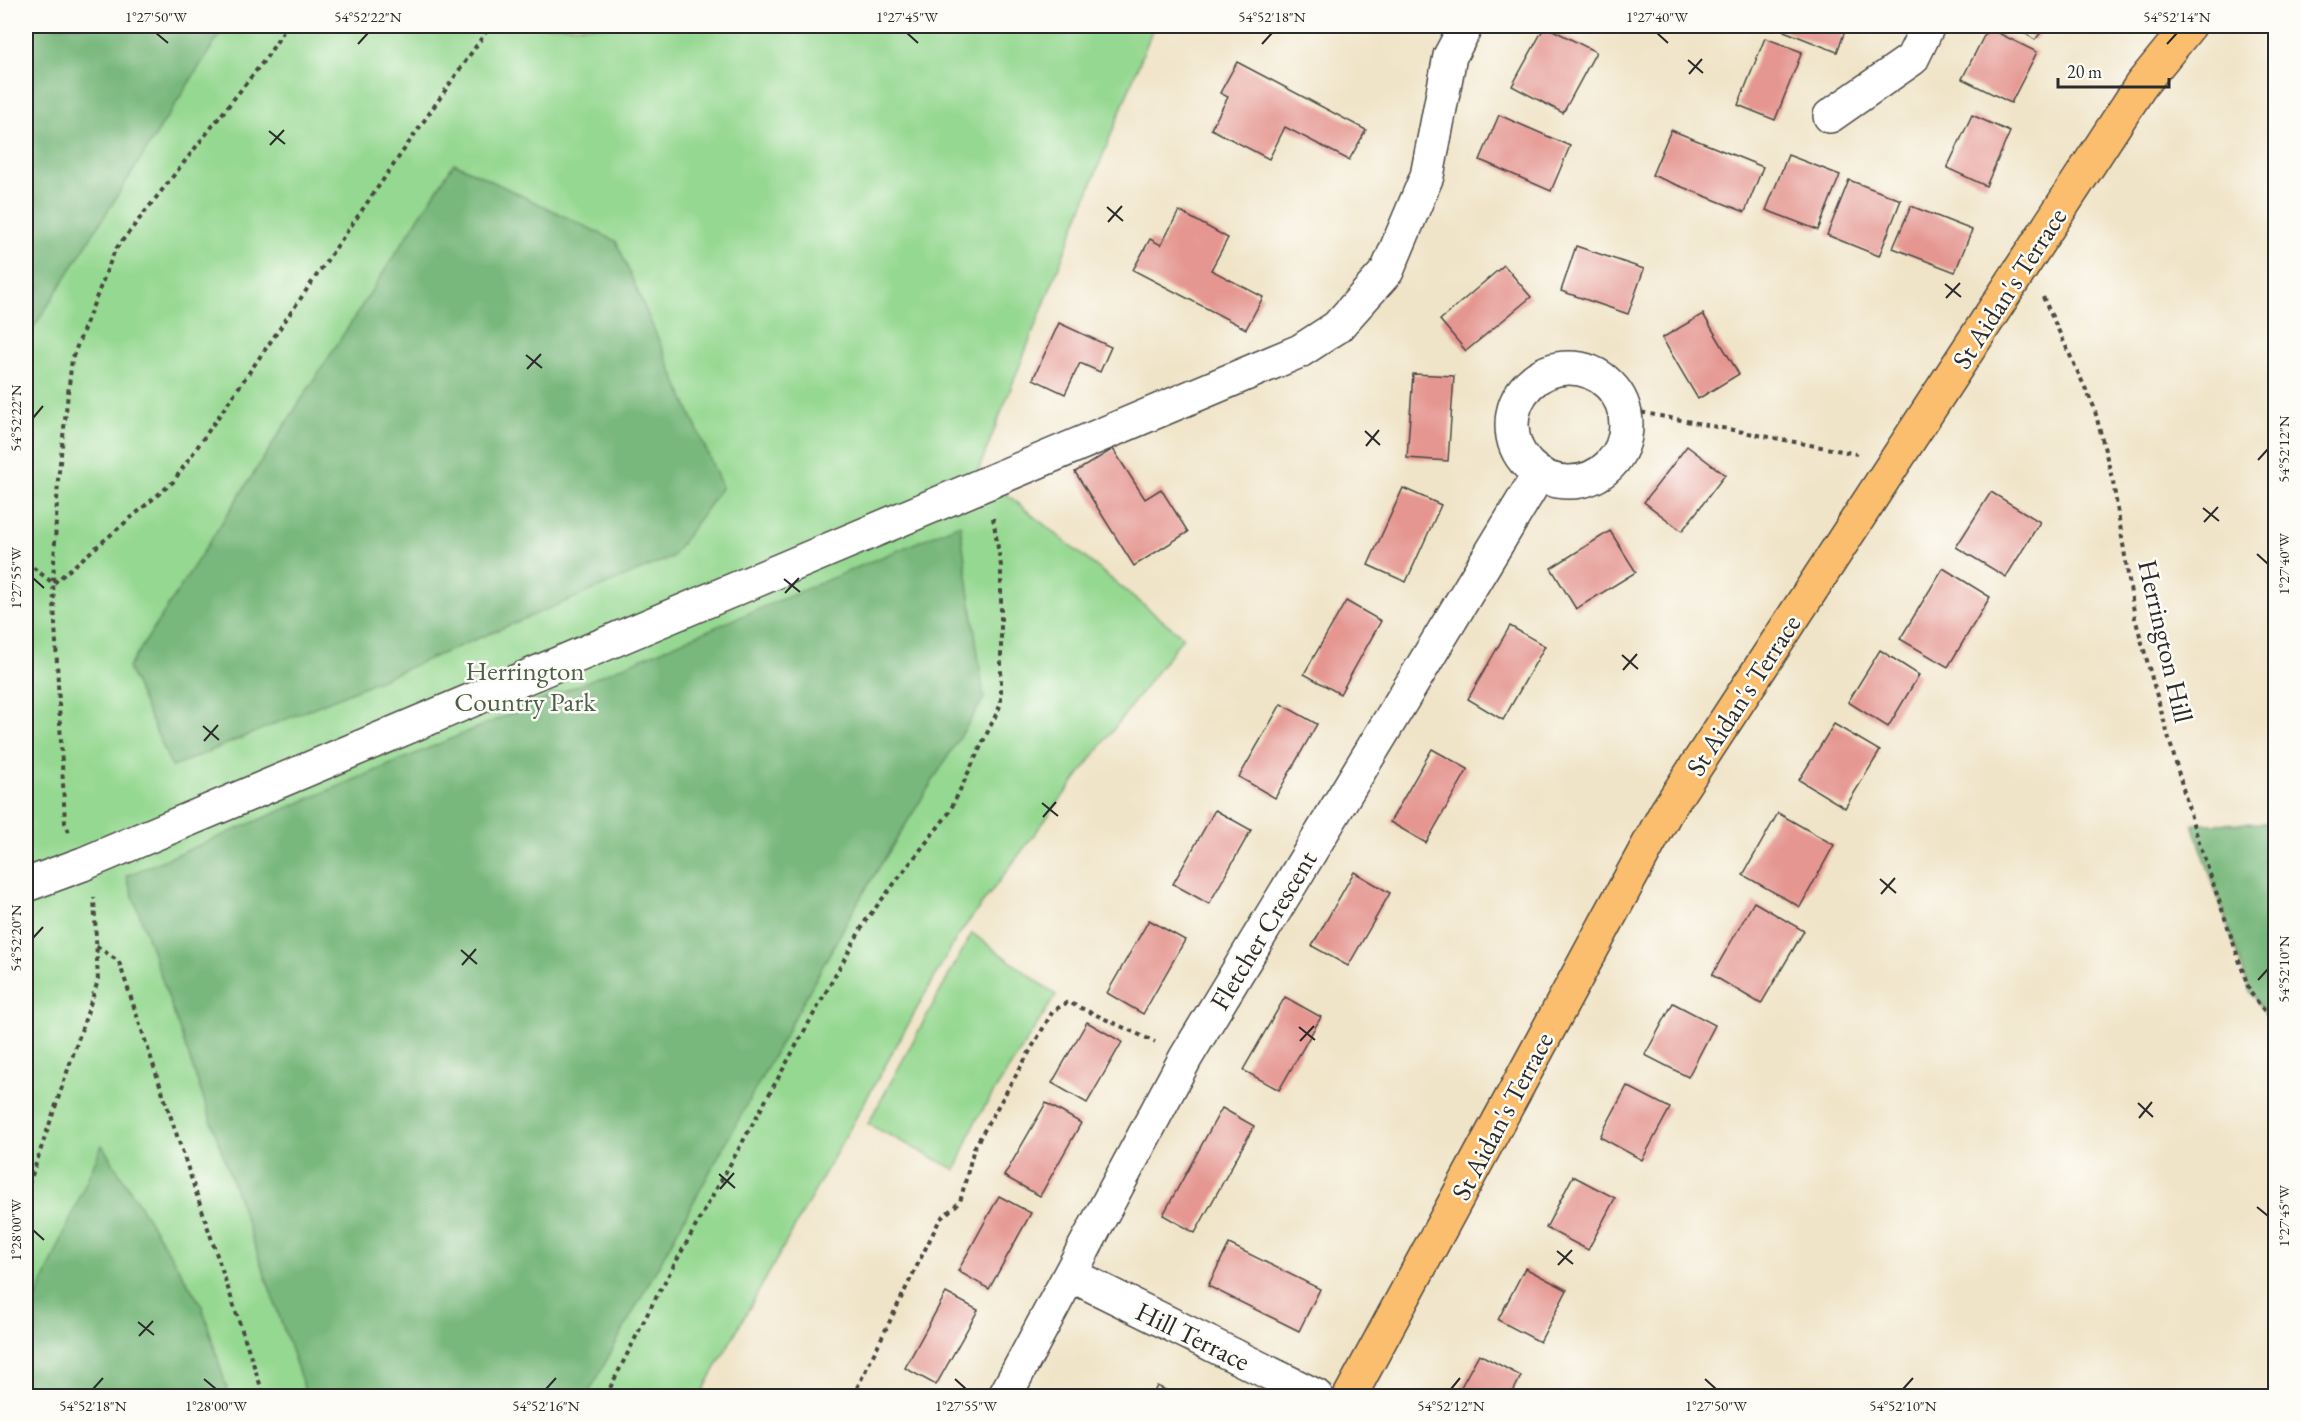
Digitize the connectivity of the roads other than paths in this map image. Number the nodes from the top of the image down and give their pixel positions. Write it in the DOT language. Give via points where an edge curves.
graph roads {
  1 [pos="1466,26"];
  2 [pos="1928,26"];
  3 [pos="2189,26"];
  4 [pos="1830,116"];
  5 [pos="1539,474"];
  6 [pos="26,885"];
  7 [pos="1071,1275"];
  8 [pos="1005,1396"];
  9 [pos="1316,1396"];
  10 [pos="1350,1396"];
  1 -- 6 [label="street" via="1450,56 1426,176 1388,271 1337,327 1300,351"];
  2 -- 4 [label="street" via="1912,59"];
  3 -- 10 [label="main road, St Aidan's Terrace" via="2141,85 1666,812"];
  5 -- 5 [label="street" via="1517,450 1512,430 1513,410 1522,392 1536,378 1554,369 1577,367 1596,374 1621,399 1627,418 1623,446 1612,463 1597,475 1578,482 1558,481"];
  5 -- 7 [label="street, Fletcher Crescent" via="1186,1057"];
  7 -- 8 [label="street, Fletcher Crescent"];
  7 -- 9 [label="street, Hill Terrace"];
}
